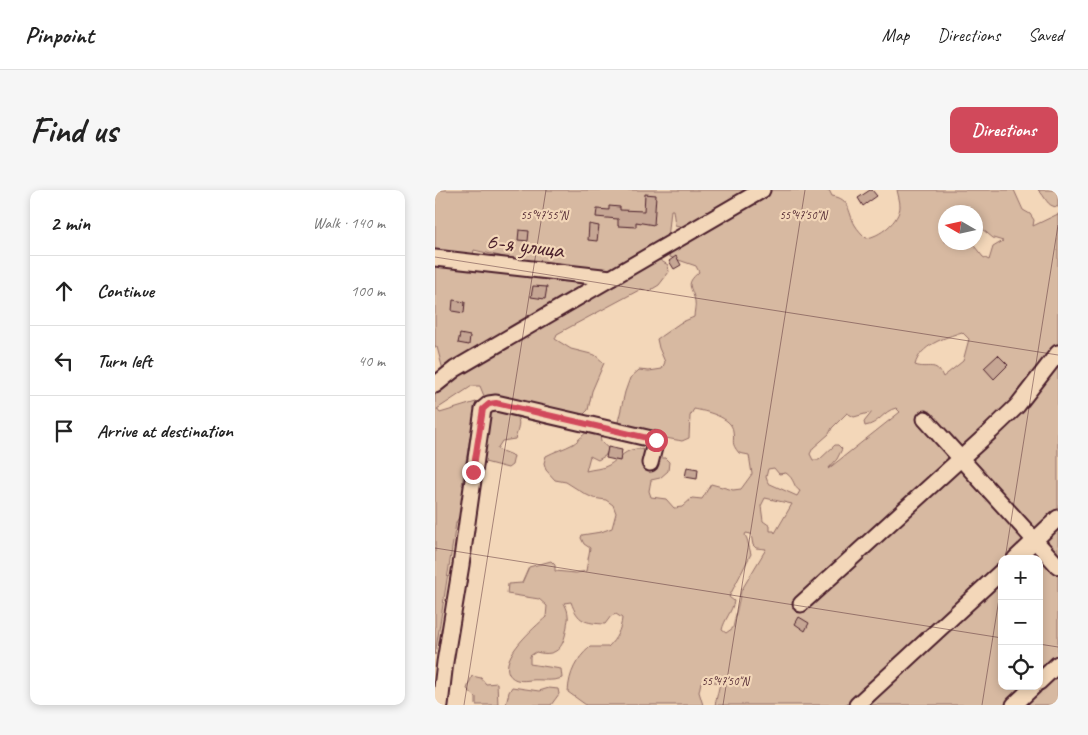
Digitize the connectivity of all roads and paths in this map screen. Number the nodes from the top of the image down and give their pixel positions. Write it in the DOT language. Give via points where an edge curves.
graph roads {
  1 [pos="762,190"];
  2 [pos="435,258"];
  3 [pos="611,278"];
  4 [pos="1058,353"];
  5 [pos="435,385"];
  6 [pos="925,419"];
  7 [pos="962,459"];
  8 [pos="650,463"];
  9 [pos="1058,518"];
  10 [pos="1035,540"];
  11 [pos="1019,555"];
  12 [pos="1058,566"];
  13 [pos="998,575"];
  14 [pos="801,604"];
  15 [pos="1058,664"];
  16 [pos="1043,678"];
  17 [pos="1030,690"];
  18 [pos="441,705"];
  19 [pos="857,705"];
  20 [pos="1014,705"];
  1 -- 3 [label="street"];
  2 -- 3 [label="street, 6-я улица"];
  3 -- 5 [label="street" via="455,369"];
  4 -- 7 [label="street" via="1017,406"];
  6 -- 7 [label="street"];
  7 -- 10 [label="street"];
  7 -- 14 [label="street"];
  8 -- 18 [label="street" via="656,440 496,403 483,409"];
  9 -- 10 [label="street"];
  10 -- 11 [label="street"];
  10 -- 12 [label="street"];
  13 -- 19 [label="street"];
  15 -- 16 [label="street"];
  17 -- 20 [label="street"];
}
